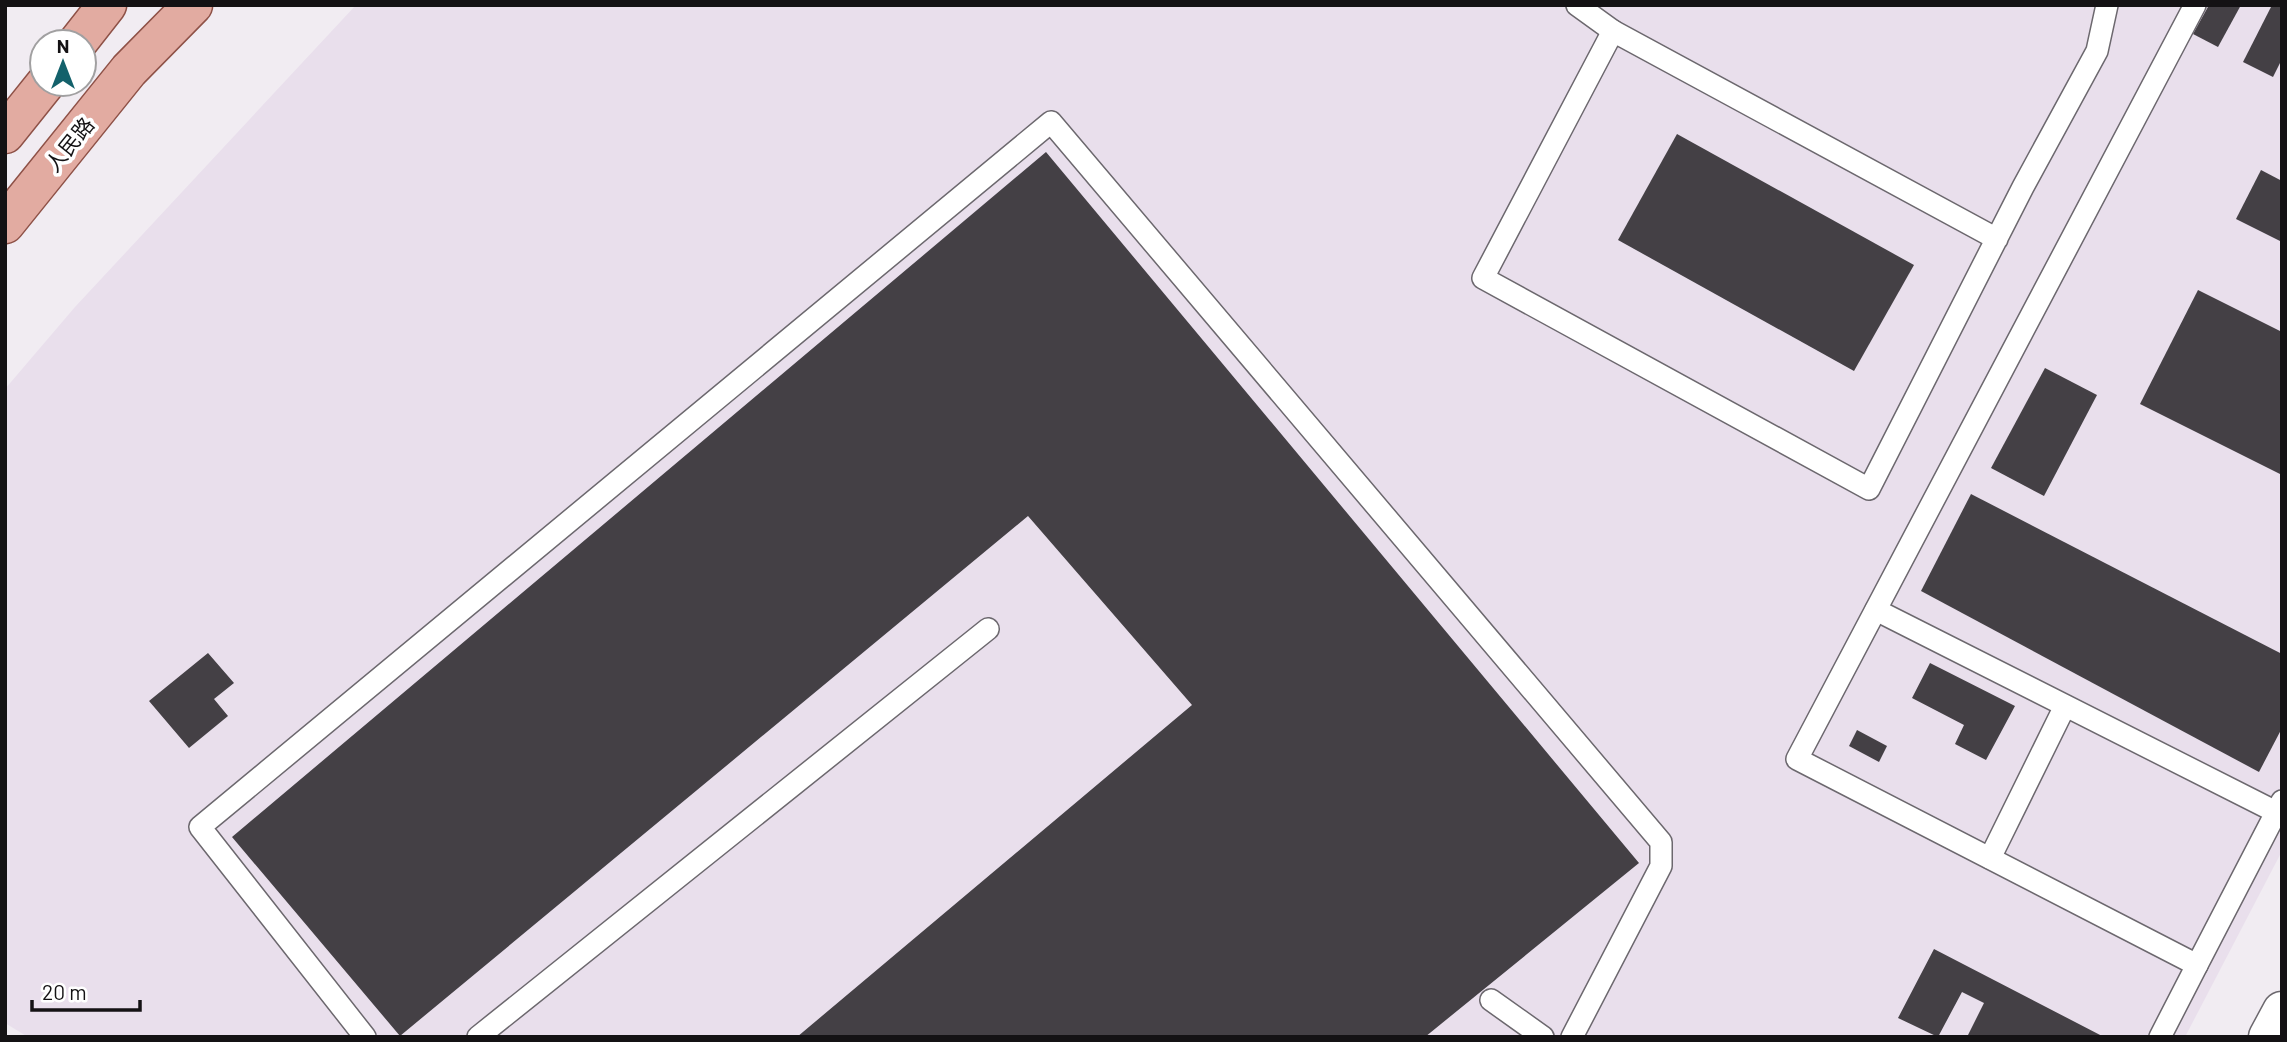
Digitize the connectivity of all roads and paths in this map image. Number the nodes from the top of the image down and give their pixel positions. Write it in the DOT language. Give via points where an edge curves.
graph roads {
  1 [pos="107,5"];
  2 [pos="193,5"];
  3 [pos="1577,5"];
  4 [pos="2108,5"];
  5 [pos="2195,5"];
  6 [pos="89,28"];
  7 [pos="1613,31"];
  8 [pos="34,98"];
  9 [pos="5,134"];
  10 [pos="5,224"];
  11 [pos="1997,239"];
  12 [pos="1876,610"];
  13 [pos="988,629"];
  14 [pos="2065,706"];
  15 [pos="2279,806"];
  16 [pos="1990,858"];
  17 [pos="2197,965"];
  18 [pos="1491,1000"];
  19 [pos="2282,1011"];
  20 [pos="365,1037"];
  21 [pos="478,1037"];
  22 [pos="1543,1037"];
  23 [pos="1572,1037"];
  24 [pos="2160,1037"];
  25 [pos="2268,1037"];
  1 -- 6 [label="main road"];
  2 -- 10 [label="main road, 人民路" via="129,69"];
  3 -- 7 [label="lane"];
  4 -- 11 [label="lane" via="2097,51"];
  5 -- 12 [label="lane"];
  7 -- 11 [label="lane"];
  7 -- 11 [label="lane" via="1483,278 1869,489"];
  8 -- 9 [label="main road"];
  12 -- 14 [label="lane"];
  12 -- 16 [label="lane" via="1797,759"];
  13 -- 21 [label="lane"];
  14 -- 15 [label="lane"];
  14 -- 16 [label="lane"];
  15 -- 17 [label="lane"];
  16 -- 17 [label="lane"];
  17 -- 24 [label="lane"];
  18 -- 22 [label="lane"];
  19 -- 25 [label="street"];
  20 -- 23 [label="lane" via="200,827 1051,122 1661,842 1661,866"];
}
